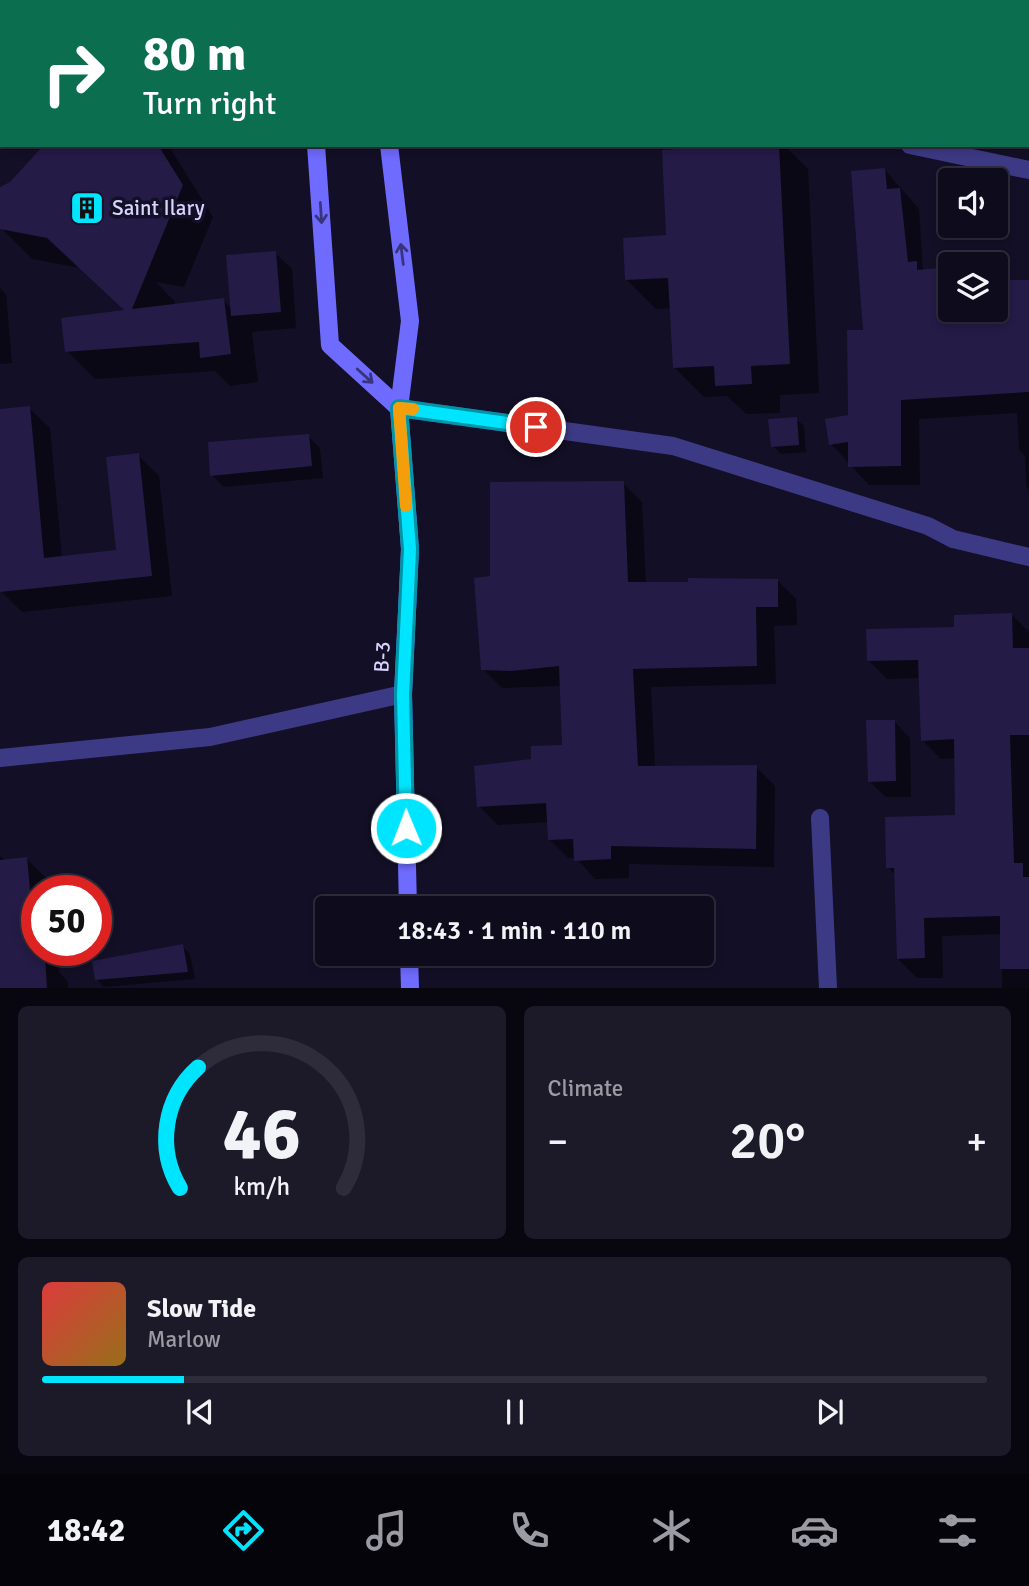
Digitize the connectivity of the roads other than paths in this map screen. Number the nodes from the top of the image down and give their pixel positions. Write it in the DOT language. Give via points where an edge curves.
graph roads {
  1 [pos="316,147"];
  2 [pos="389,147"];
  3 [pos="920,147"];
  4 [pos="1029,170"];
  5 [pos="399,408"];
  6 [pos="1029,556"];
  7 [pos="403,694"];
  8 [pos="0,758"];
  9 [pos="820,818"];
  10 [pos="408,896"];
  11 [pos="409,966"];
  12 [pos="410,988"];
  13 [pos="828,988"];
  1 -- 5 [label="main road, one-way" via="330,345"];
  5 -- 2 [label="main road, B-3, one-way" via="410,321"];
  3 -- 4 [label="street"];
  5 -- 6 [label="street" via="673,446 928,526 953,539"];
  5 -- 7 [label="main road, B-3" via="410,549"];
  7 -- 8 [label="street" via="210,737"];
  7 -- 10 [label="main road, B-3"];
  9 -- 13 [label="street"];
  11 -- 12 [label="main road"];
}
